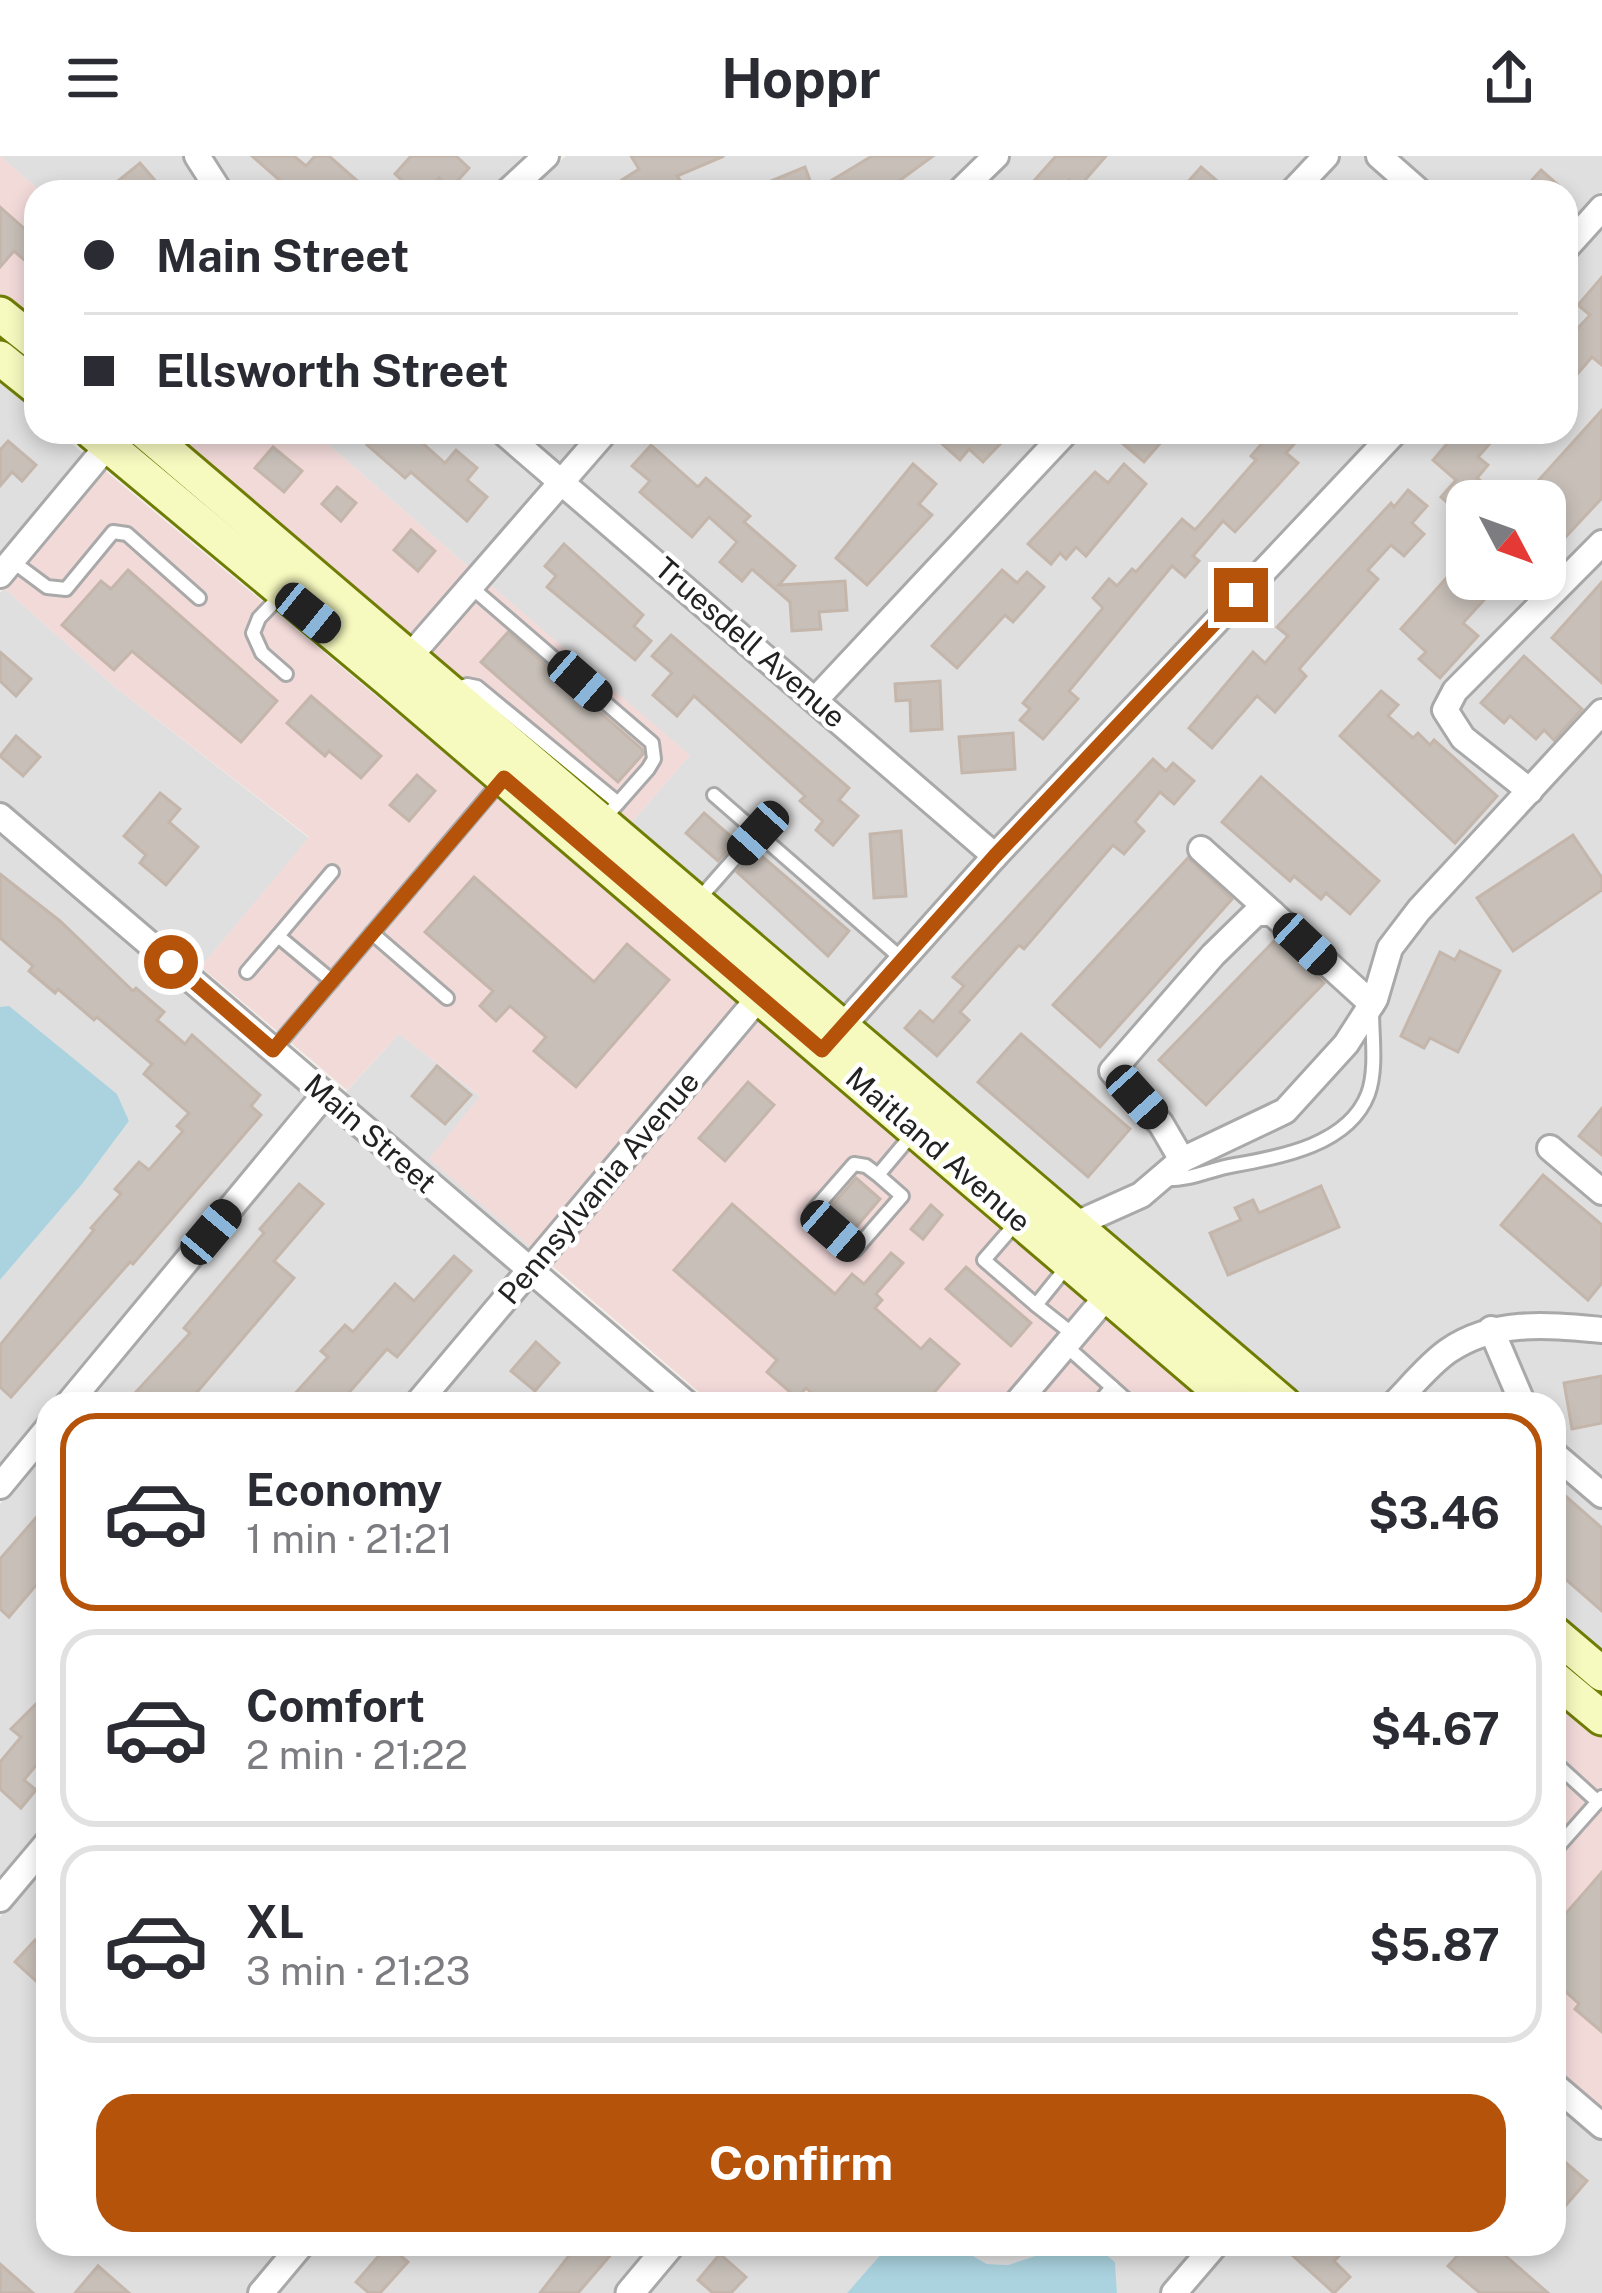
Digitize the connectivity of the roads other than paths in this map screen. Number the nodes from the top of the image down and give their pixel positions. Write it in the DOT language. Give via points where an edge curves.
graph roads {
  1 [pos="546,156"];
  2 [pos="996,156"];
  3 [pos="1325,156"];
  4 [pos="1379,156"];
  5 [pos="520,180"];
  6 [pos="971,180"];
  7 [pos="1303,180"];
  8 [pos="1406,180"];
  9 [pos="1602,208"];
  10 [pos="1578,235"];
  11 [pos="0,314"];
  12 [pos="24,334"];
  13 [pos="0,358"];
  14 [pos="24,377"];
  15 [pos="101,444"];
  16 [pos="116,444"];
  17 [pos="158,444"];
  18 [pos="517,444"];
  19 [pos="595,444"];
  20 [pos="1055,444"];
  21 [pos="1383,444"];
  22 [pos="562,482"];
  23 [pos="1602,543"];
  24 [pos="6,568"];
  25 [pos="471,586"];
  26 [pos="284,592"];
  27 [pos="199,598"];
  28 [pos="400,668"];
  29 [pos="286,674"];
  30 [pos="816,698"];
  31 [pos="1602,712"];
  32 [pos="504,778"];
  33 [pos="1530,791"];
  34 [pos="714,795"];
  35 [pos="610,811"];
  36 [pos="0,816"];
  37 [pos="758,833"];
  38 [pos="1201,850"];
  39 [pos="995,856"];
  40 [pos="332,872"];
  41 [pos="697,901"];
  42 [pos="1272,913"];
  43 [pos="372,933"];
  44 [pos="278,936"];
  45 [pos="902,959"];
  46 [pos="247,972"];
  47 [pos="332,981"];
  48 [pos="770,985"];
  49 [pos="447,998"];
  50 [pos="1372,1004"];
  51 [pos="832,1038"];
  52 [pos="273,1050"];
  53 [pos="325,1094"];
  54 [pos="916,1130"];
  55 [pos="1550,1148"];
  56 [pos="1182,1160"];
  57 [pos="878,1175"];
  58 [pos="1151,1186"];
  59 [pos="1602,1192"];
  60 [pos="1019,1219"];
  61 [pos="1074,1225"];
  62 [pos="1070,1263"];
  63 [pos="529,1272"];
  64 [pos="1118,1284"];
  65 [pos="1036,1305"];
  66 [pos="1491,1329"];
  67 [pos="1602,1330"];
  68 [pos="1070,1341"];
  69 [pos="1112,1387"];
  70 [pos="78,1392"];
  71 [pos="427,1392"];
  72 [pos="673,1392"];
  73 [pos="1026,1392"];
  74 [pos="1108,1392"];
  75 [pos="1118,1392"];
  76 [pos="1222,1392"];
  77 [pos="1266,1392"];
  78 [pos="1406,1392"];
  79 [pos="1518,1392"];
  80 [pos="36,1442"];
  81 [pos="1566,1464"];
  82 [pos="0,1486"];
  83 [pos="1602,1495"];
  84 [pos="1566,1643"];
  85 [pos="1602,1674"];
  86 [pos="1566,1688"];
  87 [pos="1602,1718"];
  88 [pos="1566,1772"];
  89 [pos="1600,1799"];
  90 [pos="1566,1833"];
  91 [pos="36,1856"];
  92 [pos="0,1899"];
  93 [pos="1566,2095"];
  94 [pos="1602,2126"];
  95 [pos="292,2256"];
  96 [pos="661,2256"];
  97 [pos="1206,2256"];
  98 [pos="261,2293"];
  99 [pos="630,2293"];
  100 [pos="1174,2293"];
  1 -- 5 [label="street"];
  2 -- 6 [label="street"];
  3 -- 7 [label="street"];
  4 -- 8 [label="street"];
  9 -- 10 [label="street"];
  11 -- 12 [label="main road"];
  13 -- 14 [label="main road"];
  15 -- 24 [label="street"];
  16 -- 26 [label="main road, Maitland Avenue"];
  17 -- 28 [label="main road, Maitland Avenue"];
  18 -- 22 [label="street, Truesdell Avenue"];
  19 -- 22 [label="street"];
  20 -- 30 [label="street"];
  21 -- 39 [label="street"];
  22 -- 25 [label="street"];
  22 -- 30 [label="street, Truesdell Avenue"];
  23 -- 33 [label="street" via="1445,710 1463,738"];
  24 -- 27 [label="lane" via="66,589 113,532 127,534"];
  25 -- 28 [label="street"];
  25 -- 35 [label="lane" via="652,743 654,759"];
  26 -- 28 [label="main road, Maitland Avenue"];
  26 -- 29 [label="lane" via="253,633"];
  28 -- 32 [label="main road, Maitland Avenue"];
  28 -- 35 [label="main road, Maitland Avenue" via="451,690"];
  30 -- 39 [label="street, Truesdell Avenue"];
  31 -- 33 [label="street"];
  32 -- 43 [label="lane"];
  32 -- 48 [label="main road, Maitland Avenue"];
  33 -- 50 [label="street" via="1404,929"];
  34 -- 37 [label="lane"];
  35 -- 41 [label="main road, Maitland Avenue"];
  36 -- 52 [label="street, Main Street"];
  37 -- 41 [label="lane"];
  37 -- 45 [label="lane"];
  38 -- 42 [label="street"];
  39 -- 45 [label="street"];
  40 -- 44 [label="lane"];
  41 -- 48 [label="main road, Maitland Avenue"];
  42 -- 50 [label="street"];
  42 -- 56 [label="street" via="1256,913 1213,955 1112,1071"];
  43 -- 47 [label="lane"];
  43 -- 49 [label="lane"];
  44 -- 46 [label="lane"];
  44 -- 47 [label="lane"];
  45 -- 51 [label="street"];
  47 -- 52 [label="lane"];
  48 -- 51 [label="main road, Maitland Avenue"];
  48 -- 63 [label="street, Pennsylvania Avenue"];
  50 -- 56 [label="street" via="1285,1111"];
  50 -- 58 [label="lane" via="1372,1073 1354,1120 1311,1147"];
  51 -- 54 [label="main road, Maitland Avenue"];
  51 -- 61 [label="main road, Maitland Avenue"];
  52 -- 53 [label="street, Main Street"];
  53 -- 63 [label="street, Main Street"];
  53 -- 70 [label="street"];
  54 -- 57 [label="lane"];
  54 -- 60 [label="main road, Maitland Avenue"];
  55 -- 59 [label="street"];
  56 -- 58 [label="street"];
  57 -- 57 [label="lane" via="854,1164 812,1212 855,1250 902,1196"];
  58 -- 61 [label="street"];
  60 -- 62 [label="main road, Maitland Avenue"];
  60 -- 65 [label="lane" via="984,1260"];
  61 -- 64 [label="main road, Maitland Avenue"];
  62 -- 64 [label="main road, Maitland Avenue"];
  62 -- 65 [label="lane"];
  63 -- 71 [label="street, Pennsylvania Avenue"];
  63 -- 72 [label="street, Main Street"];
  64 -- 68 [label="street"];
  64 -- 76 [label="main road, Maitland Avenue"];
  64 -- 77 [label="main road, Maitland Avenue"];
  65 -- 68 [label="lane"];
  66 -- 67 [label="street"];
  66 -- 78 [label="street" via="1447,1352"];
  66 -- 79 [label="street"];
  68 -- 69 [label="lane"];
  68 -- 73 [label="street"];
  69 -- 74 [label="lane"];
  69 -- 75 [label="lane"];
  80 -- 82 [label="street"];
  81 -- 83 [label="street"];
  84 -- 85 [label="main road"];
  86 -- 87 [label="main road"];
  88 -- 89 [label="lane"];
  89 -- 90 [label="lane"];
  91 -- 92 [label="street"];
  93 -- 94 [label="street"];
  95 -- 98 [label="street"];
  96 -- 99 [label="street"];
  97 -- 100 [label="street"];
}
